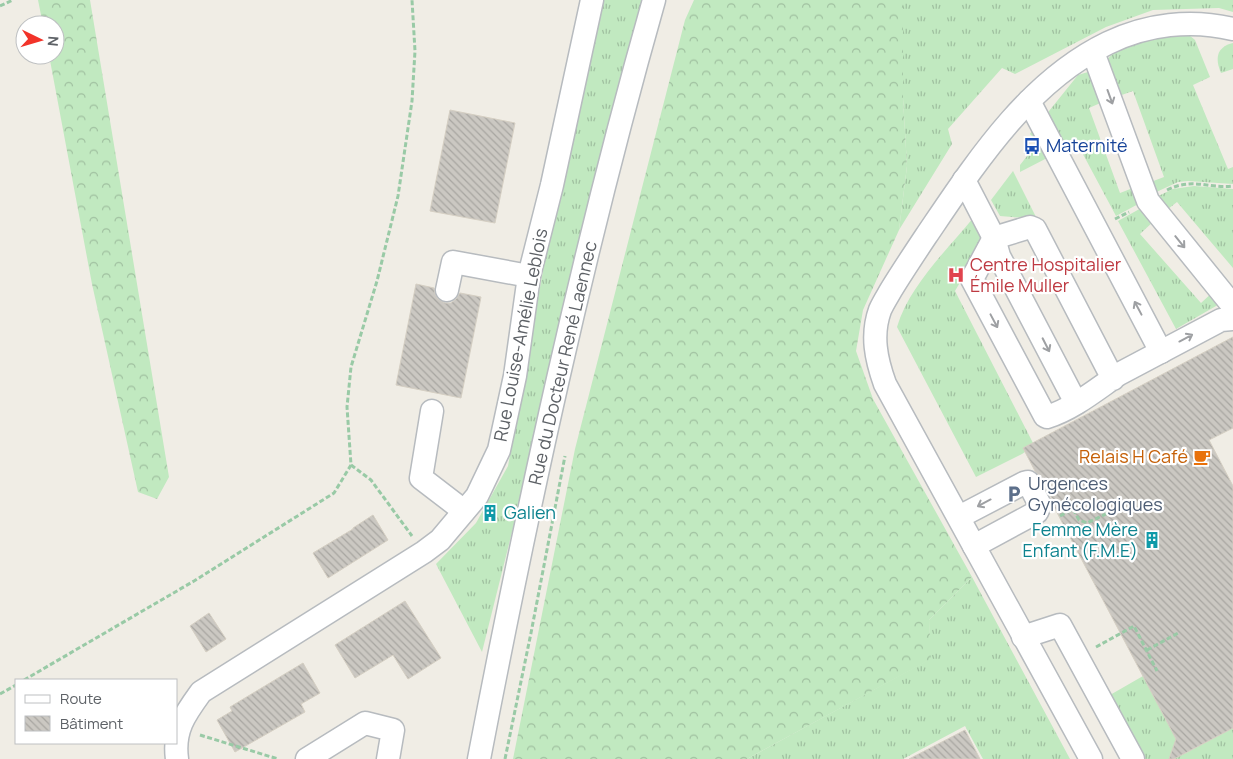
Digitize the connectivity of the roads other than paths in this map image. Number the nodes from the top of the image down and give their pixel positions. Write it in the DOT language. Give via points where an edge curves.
graph roads {
  1 [pos="592,0"];
  2 [pos="654,0"];
  3 [pos="1233,30"];
  4 [pos="1093,52"];
  5 [pos="1028,101"];
  6 [pos="964,180"];
  7 [pos="994,238"];
  8 [pos="529,276"];
  9 [pos="447,290"];
  10 [pos="1233,306"];
  11 [pos="1233,319"];
  12 [pos="1161,352"];
  13 [pos="1113,379"];
  14 [pos="1076,403"];
  15 [pos="432,411"];
  16 [pos="464,511"];
  17 [pos="959,517"];
  18 [pos="974,546"];
  19 [pos="1023,637"];
  20 [pos="178,729"];
  21 [pos="177,744"];
  22 [pos="177,759"];
  23 [pos="307,759"];
  24 [pos="388,759"];
  25 [pos="479,759"];
  26 [pos="1091,759"];
  27 [pos="1133,759"];
  1 -- 8 [label="street, Rue Louise-Amélie Leblois"];
  2 -- 25 [label="street, Rue du Docteur René Laennec" via="581,276"];
  3 -- 4 [label="street" via="1209,25 1173,24 1126,35"];
  4 -- 5 [label="street" via="1071,65"];
  4 -- 10 [label="street, one-way" via="1148,201"];
  5 -- 6 [label="street"];
  12 -- 5 [label="street, one-way"];
  6 -- 7 [label="street"];
  6 -- 17 [label="street" via="880,309 875,342 885,384"];
  7 -- 13 [label="street" via="1030,227 1035,229"];
  7 -- 14 [label="street, one-way" via="1000,256"];
  7 -- 14 [label="street, one-way" via="972,279 1045,416 1050,417"];
  8 -- 9 [label="street" via="453,262"];
  8 -- 16 [label="street, Rue Louise-Amélie Leblois" via="515,376 498,450 477,496"];
  12 -- 11 [label="street, one-way" via="1221,320"];
  12 -- 13 [label="street"];
  13 -- 14 [label="street"];
  15 -- 16 [label="street" via="421,478"];
  16 -- 20 [label="street, Rue Louise-Amélie Leblois" via="440,540 424,552 201,692"];
  17 -- 18 [label="street"];
  18 -- 17 [label="street, one-way" via="1037,512 1040,505 1028,482"];
  18 -- 19 [label="street"];
  19 -- 26 [label="street"];
  19 -- 27 [label="street" via="1060,625"];
  21 -- 22 [label="street, Rue Louise-Amélie Leblois"];
  23 -- 24 [label="street" via="365,723 393,730"];
}
